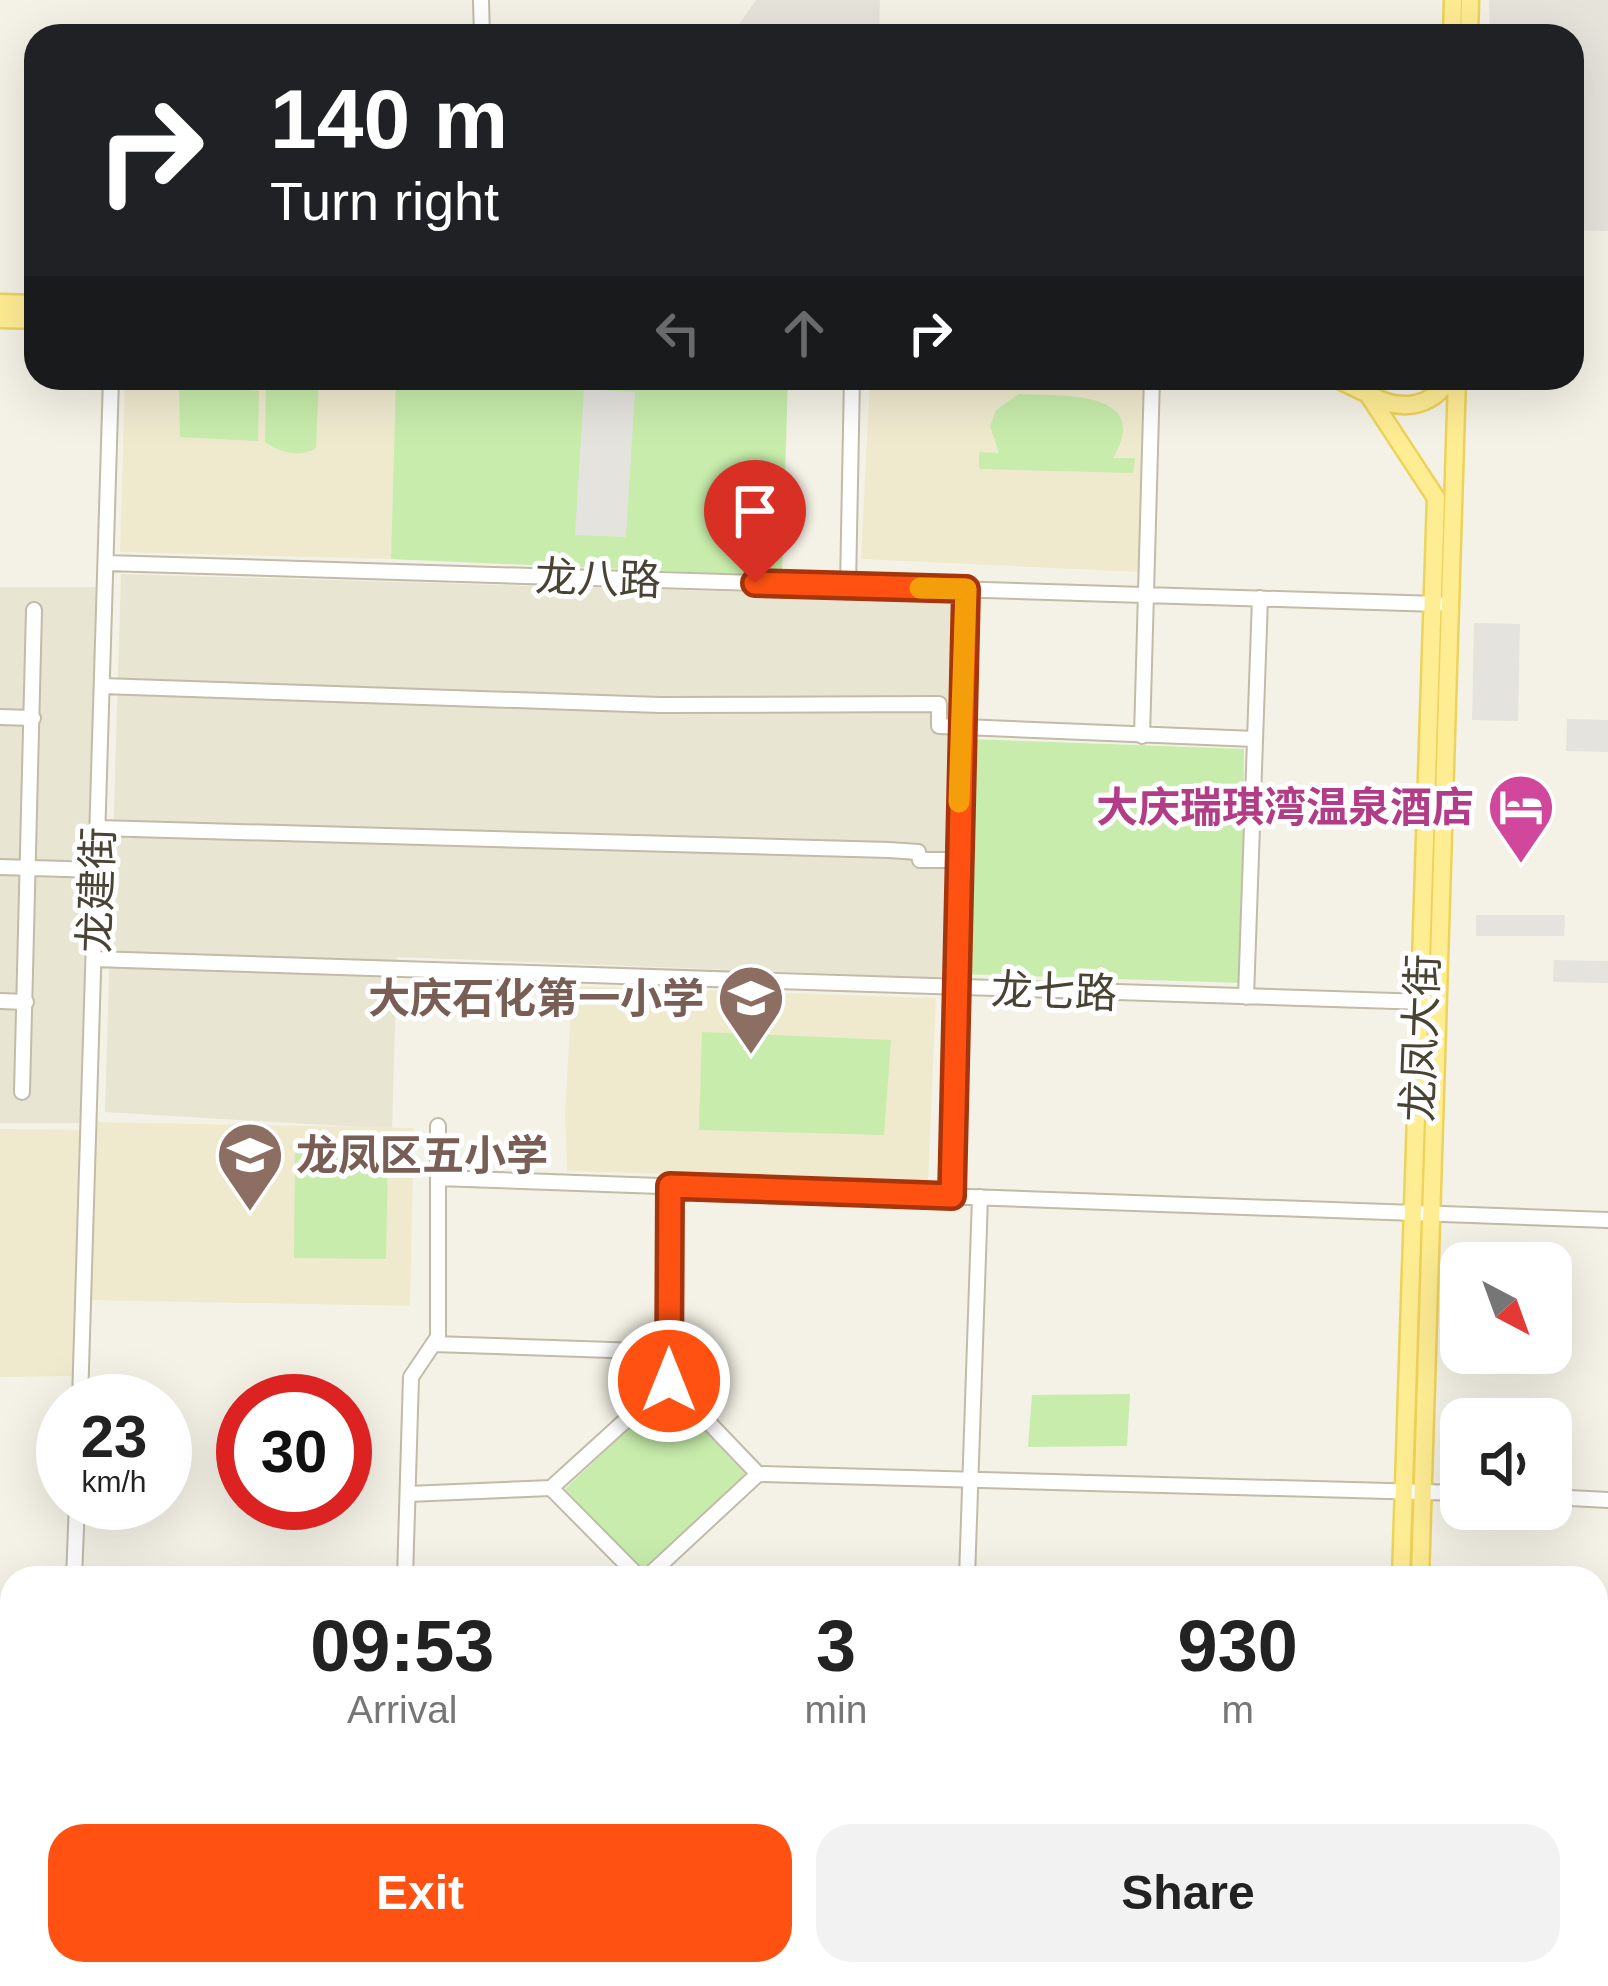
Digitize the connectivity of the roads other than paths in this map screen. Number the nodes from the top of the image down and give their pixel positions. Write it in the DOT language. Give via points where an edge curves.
graph roads {
  1 [pos="112,390"];
  2 [pos="852,390"];
  3 [pos="1152,390"];
  4 [pos="1360,390"];
  5 [pos="1365,390"];
  6 [pos="1441,390"];
  7 [pos="1453,390"];
  8 [pos="1368,394"];
  9 [pos="1444,498"];
  10 [pos="106,563"];
  11 [pos="848,586"];
  12 [pos="966,589"];
  13 [pos="1146,595"];
  14 [pos="1260,598"];
  15 [pos="1441,604"];
  16 [pos="34,610"];
  17 [pos="102,686"];
  18 [pos="0,717"];
  19 [pos="33,718"];
  20 [pos="962,726"];
  21 [pos="1142,736"];
  22 [pos="1255,739"];
  23 [pos="98,828"];
  24 [pos="958,860"];
  25 [pos="0,867"];
  26 [pos="31,868"];
  27 [pos="97,870"];
  28 [pos="94,959"];
  29 [pos="954,987"];
  30 [pos="1246,997"];
  31 [pos="0,1001"];
  32 [pos="26,1002"];
  33 [pos="1430,1002"];
  34 [pos="22,1092"];
  35 [pos="438,1126"];
  36 [pos="438,1178"];
  37 [pos="670,1186"];
  38 [pos="952,1196"];
  39 [pos="980,1197"];
  40 [pos="1424,1212"];
  41 [pos="1608,1220"];
  42 [pos="433,1344"];
  43 [pos="669,1352"];
  44 [pos="81,1374"];
  45 [pos="669,1381"];
  46 [pos="758,1474"];
  47 [pos="970,1480"];
  48 [pos="551,1488"];
  49 [pos="1414,1490"];
  50 [pos="1440,1492"];
  51 [pos="407,1494"];
  52 [pos="1572,1498"];
  53 [pos="1608,1500"];
  54 [pos="75,1530"];
  55 [pos="74,1566"];
  56 [pos="405,1566"];
  57 [pos="631,1566"];
  58 [pos="656,1566"];
  59 [pos="967,1566"];
  60 [pos="1404,1566"];
  61 [pos="1419,1566"];
  1 -- 10 [label="street, 龙建街"];
  2 -- 11 [label="street"];
  3 -- 13 [label="street"];
  4 -- 8 [label="main road"];
  5 -- 8 [label="main road"];
  6 -- 8 [label="main road" via="1400,406"];
  7 -- 9 [label="main road, 龙凤大街"];
  8 -- 9 [label="main road"];
  9 -- 15 [label="main road, 龙凤大街"];
  10 -- 11 [label="street, 龙八路"];
  10 -- 17 [label="street, 龙建街"];
  11 -- 12 [label="street, 龙八路"];
  12 -- 13 [label="street, 龙八路"];
  12 -- 20 [label="street"];
  13 -- 14 [label="street, 龙八路"];
  13 -- 21 [label="street"];
  14 -- 15 [label="street, 龙八路"];
  14 -- 22 [label="street"];
  15 -- 33 [label="main road, 龙凤大街"];
  16 -- 19 [label="street"];
  17 -- 20 [label="street" via="661,705 939,704 939,726"];
  17 -- 23 [label="street, 龙建街"];
  18 -- 19 [label="street"];
  19 -- 26 [label="street"];
  20 -- 21 [label="street"];
  20 -- 24 [label="street"];
  21 -- 22 [label="street"];
  22 -- 30 [label="street"];
  23 -- 24 [label="street" via="866,850"];
  23 -- 27 [label="street, 龙建街"];
  24 -- 29 [label="street"];
  25 -- 26 [label="street"];
  26 -- 27 [label="street"];
  26 -- 32 [label="street"];
  27 -- 28 [label="street, 龙建街"];
  28 -- 29 [label="street, 龙七路"];
  28 -- 44 [label="street, 龙建街"];
  29 -- 30 [label="street, 龙七路"];
  29 -- 38 [label="street"];
  30 -- 33 [label="street, 龙七路"];
  31 -- 32 [label="street"];
  32 -- 34 [label="street"];
  33 -- 40 [label="main road, 龙凤大街"];
  35 -- 36 [label="street"];
  36 -- 37 [label="street"];
  36 -- 42 [label="street"];
  37 -- 38 [label="street"];
  37 -- 43 [label="street"];
  38 -- 39 [label="street"];
  39 -- 40 [label="street"];
  39 -- 47 [label="street"];
  40 -- 41 [label="street"];
  40 -- 49 [label="main road, 龙凤大街"];
  42 -- 43 [label="street"];
  42 -- 51 [label="street" via="412,1377"];
  43 -- 45 [label="street"];
  45 -- 46 [label="street"];
  45 -- 48 [label="street"];
  46 -- 47 [label="street"];
  46 -- 58 [label="street"];
  47 -- 49 [label="street"];
  47 -- 59 [label="street"];
  48 -- 51 [label="street"];
  48 -- 57 [label="street"];
  49 -- 50 [label="street"];
  49 -- 60 [label="main road, 龙凤大街"];
  49 -- 61 [label="main road, 龙凤大街"];
  51 -- 56 [label="street"];
  52 -- 53 [label="street"];
  54 -- 55 [label="street"];
}
